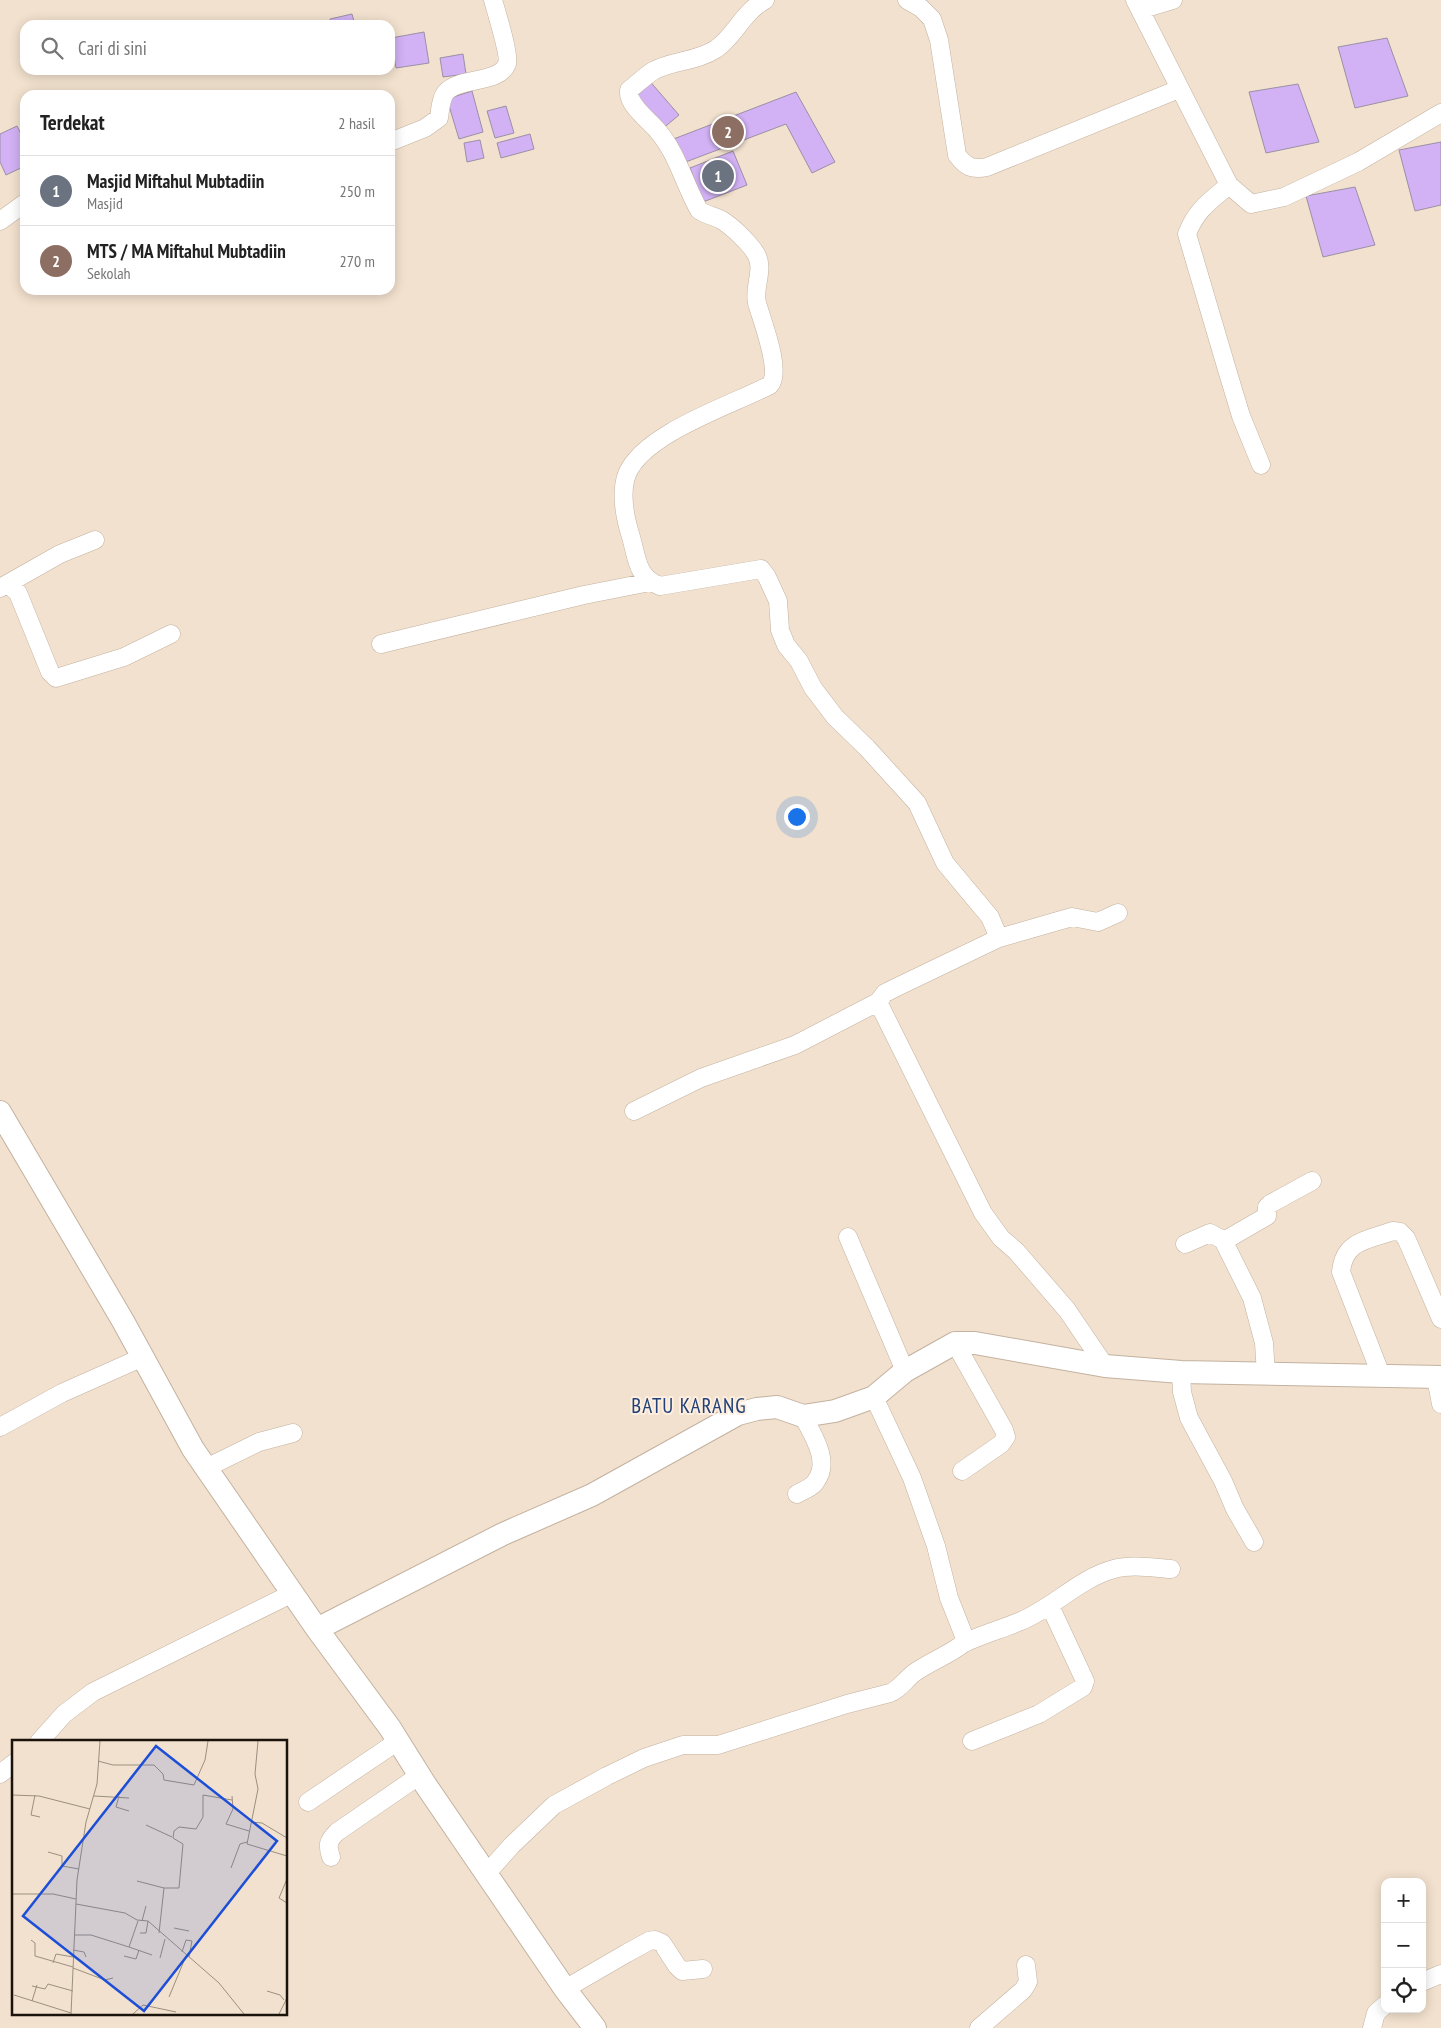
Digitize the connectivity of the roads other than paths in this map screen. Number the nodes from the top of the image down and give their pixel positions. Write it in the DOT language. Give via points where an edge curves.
graph roads {
  1 [pos="493,0"];
  2 [pos="765,0"];
  3 [pos="907,0"];
  4 [pos="1173,0"];
  5 [pos="1138,5"];
  6 [pos="1179,89"];
  7 [pos="1441,113"];
  8 [pos="395,140"];
  9 [pos="1229,185"];
  10 [pos="20,206"];
  11 [pos="0,221"];
  12 [pos="1261,465"];
  13 [pos="95,540"];
  14 [pos="650,582"];
  15 [pos="4,586"];
  16 [pos="171,634"];
  17 [pos="381,644"];
  18 [pos="1118,913"];
  19 [pos="999,938"];
  20 [pos="878,1002"];
  21 [pos="634,1111"];
  22 [pos="0,1112"];
  23 [pos="1312,1180"];
  24 [pos="848,1237"];
  25 [pos="1223,1240"];
  26 [pos="1185,1244"];
  27 [pos="1441,1319"];
  28 [pos="955,1343"];
  29 [pos="143,1357"];
  30 [pos="1105,1366"];
  31 [pos="905,1371"];
  32 [pos="1181,1372"];
  33 [pos="1266,1374"];
  34 [pos="1381,1376"];
  35 [pos="1438,1378"];
  36 [pos="874,1397"];
  37 [pos="1441,1404"];
  38 [pos="803,1416"];
  39 [pos="0,1426"];
  40 [pos="293,1433"];
  41 [pos="206,1468"];
  42 [pos="962,1470"];
  43 [pos="797,1494"];
  44 [pos="1254,1542"];
  45 [pos="1171,1569"];
  46 [pos="293,1594"];
  47 [pos="1050,1606"];
  48 [pos="317,1629"];
  49 [pos="964,1643"];
  50 [pos="41,1740"];
  51 [pos="398,1741"];
  52 [pos="972,1741"];
  53 [pos="12,1765"];
  54 [pos="0,1774"];
  55 [pos="420,1775"];
  56 [pos="308,1802"];
  57 [pos="331,1857"];
  58 [pos="487,1873"];
  59 [pos="1026,1965"];
  60 [pos="703,1969"];
  61 [pos="1441,1974"];
  62 [pos="1426,1980"];
  63 [pos="565,1988"];
  64 [pos="1381,2009"];
  65 [pos="595,2028"];
  66 [pos="980,2028"];
  67 [pos="1372,2028"];
  1 -- 8 [label="street" via="508,63 490,77 454,86 445,93 439,118 425,128"];
  2 -- 14 [label="street" via="750,10 717,48 691,61 654,71 629,90 630,100 659,132 675,156 699,210 723,221 757,255 760,265 755,295 775,376 770,385 698,418 654,443 636,459 624,488 626,522 642,573"];
  3 -- 6 [label="street" via="932,19 939,40 958,155 967,166 975,169 987,167"];
  4 -- 5 [label="street"];
  5 -- 6 [label="street"];
  6 -- 9 [label="street"];
  7 -- 9 [label="street" via="1358,162 1284,197 1251,204"];
  9 -- 12 [label="street" via="1201,208 1187,234 1236,399"];
  10 -- 11 [label="street"];
  13 -- 15 [label="street" via="60,554"];
  14 -- 17 [label="street"];
  14 -- 19 [label="street" via="660,586 761,569 778,601 780,630 786,645 799,661 813,688 834,717 917,803 945,863 990,918"];
  15 -- 16 [label="street" via="18,593 50,672 56,678 124,656"];
  18 -- 19 [label="street" via="1098,922 1072,917"];
  19 -- 20 [label="street" via="885,993"];
  20 -- 21 [label="street" via="795,1045 701,1078"];
  20 -- 30 [label="street" via="983,1213 1001,1238 1067,1310"];
  22 -- 29 [label="street"];
  23 -- 25 [label="street" via="1270,1204 1262,1221"];
  24 -- 31 [label="street"];
  25 -- 26 [label="street" via="1210,1233"];
  25 -- 33 [label="street" via="1252,1298 1264,1344"];
  27 -- 34 [label="street" via="1406,1238 1400,1232 1393,1231 1355,1244 1346,1251 1341,1272"];
  28 -- 30 [label="street" via="975,1343"];
  28 -- 31 [label="street"];
  28 -- 42 [label="street" via="1006,1437 1001,1444"];
  29 -- 39 [label="street" via="62,1393"];
  29 -- 41 [label="street"];
  30 -- 32 [label="street"];
  31 -- 36 [label="street"];
  32 -- 33 [label="street"];
  32 -- 44 [label="street" via="1189,1418"];
  33 -- 34 [label="street"];
  34 -- 35 [label="street"];
  35 -- 37 [label="street"];
  36 -- 38 [label="street" via="835,1411"];
  36 -- 49 [label="street" via="918,1495"];
  38 -- 43 [label="street" via="818,1445 823,1465 816,1482"];
  38 -- 48 [label="street" via="777,1407 738,1414 592,1495 503,1534"];
  40 -- 41 [label="street" via="259,1442"];
  41 -- 46 [label="street"];
  45 -- 47 [label="street" via="1115,1568 1087,1581"];
  46 -- 48 [label="street"];
  46 -- 50 [label="street" via="93,1692 64,1714"];
  47 -- 49 [label="street"];
  47 -- 52 [label="street" via="1085,1681 1083,1687 1039,1714"];
  48 -- 51 [label="street"];
  49 -- 58 [label="street" via="915,1672 890,1693 718,1745 683,1745 644,1758 554,1806"];
  51 -- 55 [label="street"];
  51 -- 56 [label="street"];
  53 -- 54 [label="street"];
  55 -- 57 [label="street" via="328,1840"];
  55 -- 58 [label="street"];
  58 -- 63 [label="street"];
  59 -- 66 [label="street" via="1028,1982 1023,1990"];
  60 -- 63 [label="street" via="682,1971 662,1943 655,1940"];
  61 -- 62 [label="street"];
  63 -- 65 [label="street"];
  64 -- 67 [label="street" via="1376,2013"];
}
